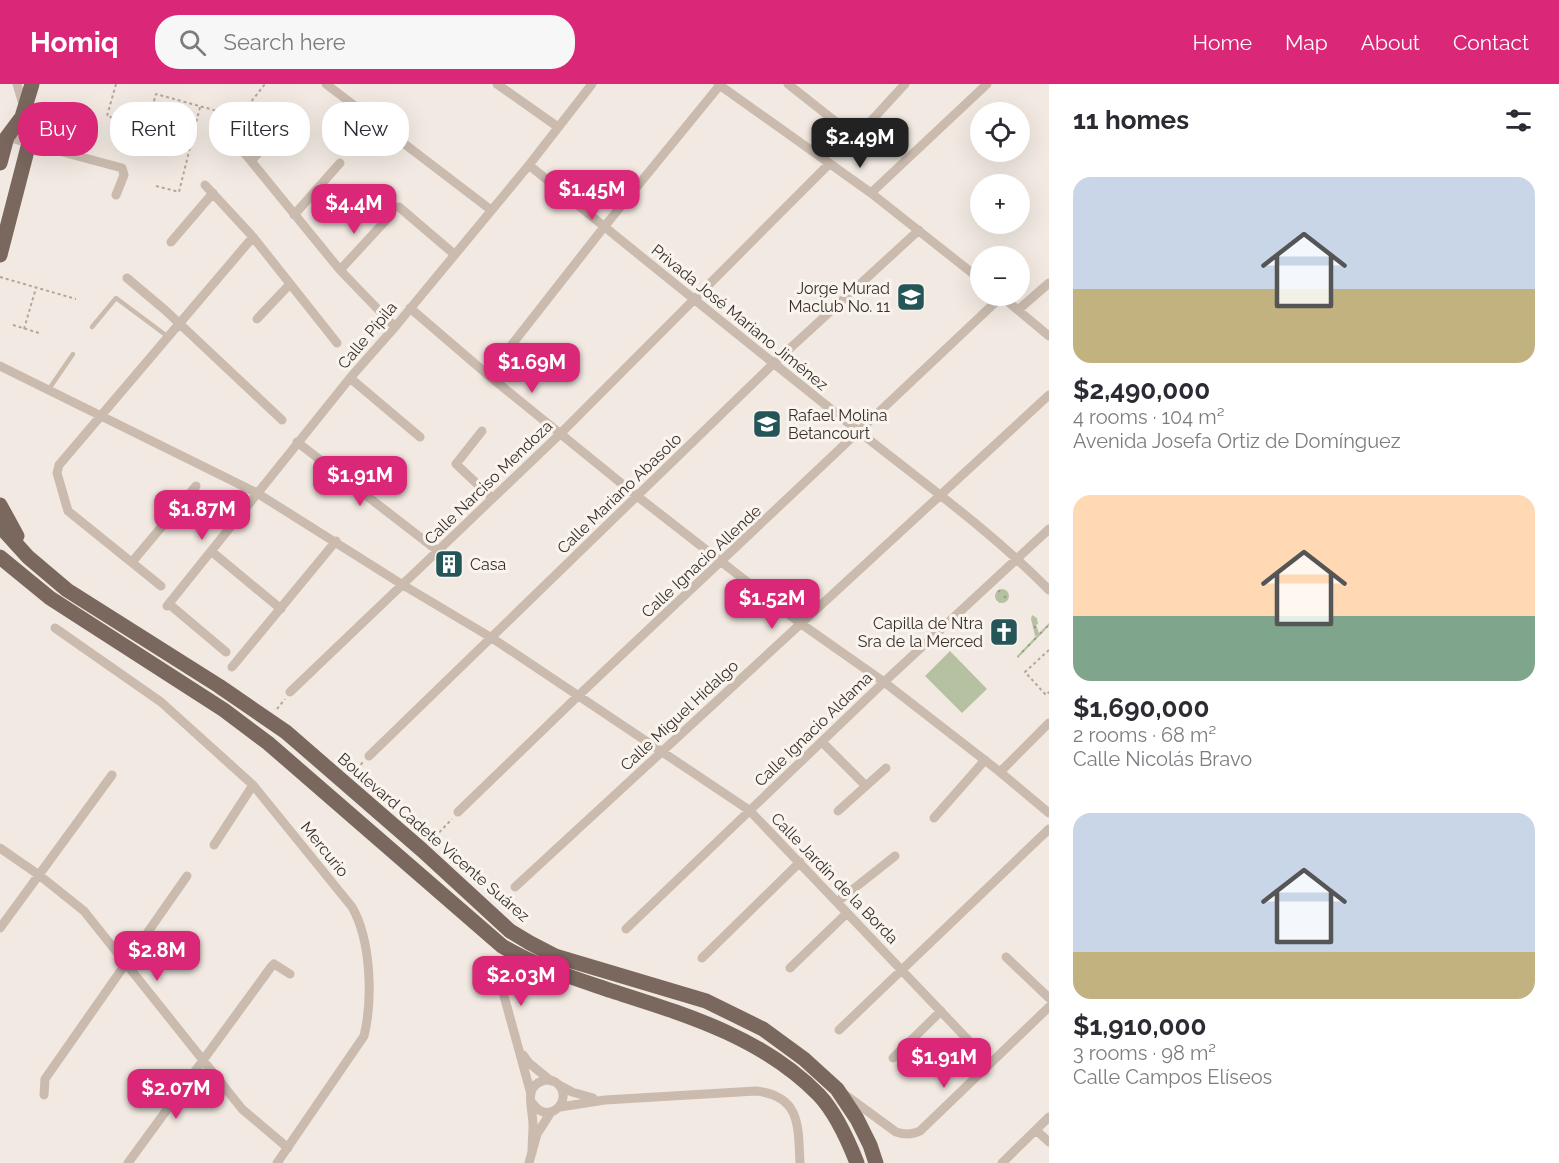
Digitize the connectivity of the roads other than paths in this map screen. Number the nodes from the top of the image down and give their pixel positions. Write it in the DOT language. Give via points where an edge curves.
graph roads {
  1 [pos="16,84"];
  2 [pos="32,84"];
  3 [pos="326,84"];
  4 [pos="497,84"];
  5 [pos="592,84"];
  6 [pos="788,84"];
  7 [pos="905,84"];
  8 [pos="987,84"];
  9 [pos="719,85"];
  10 [pos="20,102"];
  11 [pos="26,102"];
  12 [pos="18,120"];
  13 [pos="558,127"];
  14 [pos="3,139"];
  15 [pos="18,141"];
  16 [pos="26,156"];
  17 [pos="77,156"];
  18 [pos="248,156"];
  19 [pos="256,156"];
  20 [pos="252,160"];
  21 [pos="0,163"];
  22 [pos="340,163"];
  23 [pos="829,164"];
  24 [pos="529,165"];
  25 [pos="205,185"];
  26 [pos="213,193"];
  27 [pos="871,193"];
  28 [pos="116,195"];
  29 [pos="399,207"];
  30 [pos="490,210"];
  31 [pos="294,215"];
  32 [pos="388,218"];
  33 [pos="604,227"];
  34 [pos="919,230"];
  35 [pos="253,237"];
  36 [pos="171,242"];
  37 [pos="454,254"];
  38 [pos="0,255"];
  39 [pos="340,270"];
  40 [pos="970,271"];
  41 [pos="127,278"];
  42 [pos="1049,283"];
  43 [pos="290,284"];
  44 [pos="693,298"];
  45 [pos="991,306"];
  46 [pos="1013,306"];
  47 [pos="410,308"];
  48 [pos="1018,310"];
  49 [pos="257,320"];
  50 [pos="178,324"];
  51 [pos="92,327"];
  52 [pos="395,327"];
  53 [pos="1049,336"];
  54 [pos="168,337"];
  55 [pos="337,344"];
  56 [pos="73,354"];
  57 [pos="774,363"];
  58 [pos="0,366"];
  59 [pos="488,375"];
  60 [pos="350,378"];
  61 [pos="49,389"];
  62 [pos="1049,395"];
  63 [pos="102,416"];
  64 [pos="282,420"];
  65 [pos="482,431"];
  66 [pos="860,432"];
  67 [pos="560,434"];
  68 [pos="420,437"];
  69 [pos="297,442"];
  70 [pos="196,486"];
  71 [pos="257,493"];
  72 [pos="940,494"];
  73 [pos="637,496"];
  74 [pos="492,498"];
  75 [pos="0,505"];
  76 [pos="0,526"];
  77 [pos="1049,529"];
  78 [pos="336,541"];
  79 [pos="211,551"];
  80 [pos="438,551"];
  81 [pos="28,557"];
  82 [pos="1018,558"];
  83 [pos="1,560"];
  84 [pos="132,562"];
  85 [pos="722,563"];
  86 [pos="403,585"];
  87 [pos="161,586"];
  88 [pos="1049,590"];
  89 [pos="281,609"];
  90 [pos="800,623"];
  91 [pos="56,628"];
  92 [pos="492,638"];
  93 [pos="226,652"];
  94 [pos="232,667"];
  95 [pos="884,682"];
  96 [pos="290,692"];
  97 [pos="579,695"];
  98 [pos="1049,723"];
  99 [pos="822,742"];
  100 [pos="661,752"];
  101 [pos="369,756"];
  102 [pos="985,760"];
  103 [pos="886,768"];
  104 [pos="1000,772"];
  105 [pos="112,775"];
  106 [pos="253,784"];
  107 [pos="866,786"];
  108 [pos="749,810"];
  109 [pos="838,811"];
  110 [pos="458,813"];
  111 [pos="1049,813"];
  112 [pos="934,818"];
  113 [pos="1049,829"];
  114 [pos="214,844"];
  115 [pos="0,848"];
  116 [pos="895,856"];
  117 [pos="800,862"];
  118 [pos="39,875"];
  119 [pos="187,876"];
  120 [pos="515,887"];
  121 [pos="837,902"];
  122 [pos="848,913"];
  123 [pos="0,928"];
  124 [pos="626,929"];
  125 [pos="1006,957"];
  126 [pos="702,958"];
  127 [pos="126,964"];
  128 [pos="790,968"];
  129 [pos="902,970"];
  130 [pos="290,974"];
  131 [pos="498,974"];
  132 [pos="1049,998"];
  133 [pos="1049,1008"];
  134 [pos="941,1011"];
  135 [pos="839,1030"];
  136 [pos="518,1048"];
  137 [pos="893,1058"];
  138 [pos="203,1061"];
  139 [pos="990,1063"];
  140 [pos="555,1083"];
  141 [pos="837,1089"];
  142 [pos="531,1094"];
  143 [pos="44,1095"];
  144 [pos="604,1100"];
  145 [pos="532,1104"];
  146 [pos="560,1107"];
  147 [pos="551,1112"];
  148 [pos="1049,1117"];
  149 [pos="1036,1130"];
  150 [pos="1049,1142"];
  151 [pos="288,1148"];
  152 [pos="531,1153"];
  153 [pos="128,1163"];
  154 [pos="277,1163"];
  155 [pos="529,1163"];
  156 [pos="800,1163"];
  157 [pos="857,1163"];
  158 [pos="876,1163"];
  159 [pos="1002,1163"];
  1 -- 10 [label="street"];
  2 -- 11 [label="main road"];
  3 -- 30 [label="street"];
  4 -- 13 [label="street"];
  5 -- 13 [label="street, Calle Pípila"];
  6 -- 7 [label="street" via="856,134"];
  8 -- 27 [label="street"];
  9 -- 23 [label="street"];
  9 -- 33 [label="street"];
  12 -- 14 [label="main road"];
  13 -- 24 [label="street, Calle Pípila"];
  14 -- 15 [label="street"];
  14 -- 21 [label="main road"];
  16 -- 38 [label="main road"];
  17 -- 28 [label="street" via="122,168 124,175"];
  18 -- 20 [label="street"];
  19 -- 20 [label="street"];
  20 -- 31 [label="street"];
  22 -- 31 [label="street"];
  23 -- 27 [label="street"];
  23 -- 44 [label="street, Calle Narciso Mendoza"];
  24 -- 30 [label="street, Calle Pípila"];
  24 -- 33 [label="street, Privada José Mariano Jiménez"];
  25 -- 26 [label="street"];
  26 -- 35 [label="street"];
  26 -- 36 [label="street"];
  27 -- 34 [label="street"];
  29 -- 37 [label="street"];
  30 -- 37 [label="street, Calle Pípila"];
  31 -- 39 [label="street"];
  32 -- 39 [label="street"];
  33 -- 44 [label="street, Privada José Mariano Jiménez"];
  33 -- 59 [label="street"];
  34 -- 40 [label="street"];
  34 -- 57 [label="street, Calle Mariano Abasolo"];
  35 -- 43 [label="street"];
  35 -- 50 [label="street"];
  37 -- 47 [label="street, Calle Pípila"];
  39 -- 52 [label="street"];
  41 -- 50 [label="street"];
  42 -- 48 [label="street"];
  43 -- 49 [label="street"];
  43 -- 55 [label="street"];
  44 -- 57 [label="street, Privada José Mariano Jiménez"];
  44 -- 67 [label="street, Calle Narciso Mendoza"];
  45 -- 66 [label="street, Calle Ignacio Allende"];
  46 -- 48 [label="street"];
  47 -- 52 [label="street, Calle Pípila"];
  47 -- 59 [label="street"];
  48 -- 53 [label="street"];
  50 -- 54 [label="street"];
  50 -- 64 [label="street"];
  51 -- 54 [label="lane" via="116,298"];
  52 -- 60 [label="street, Calle Pípila"];
  54 -- 63 [label="street"];
  56 -- 61 [label="lane"];
  57 -- 66 [label="street, Privada José Mariano Jiménez"];
  57 -- 73 [label="street, Calle Mariano Abasolo"];
  58 -- 61 [label="street, Calle Jardín de la Borda"];
  59 -- 67 [label="street"];
  60 -- 68 [label="street"];
  60 -- 69 [label="street, Calle Pípila"];
  61 -- 63 [label="street, Calle Jardín de la Borda"];
  62 -- 72 [label="street, Calle Miguel Hidalgo"];
  63 -- 71 [label="street, Calle Jardín de la Borda"];
  63 -- 84 [label="street" via="62,458 57,473 68,511"];
  65 -- 74 [label="street" via="456,464"];
  66 -- 72 [label="street, Privada José Mariano Jiménez"];
  66 -- 85 [label="street, Calle Ignacio Allende"];
  67 -- 73 [label="street"];
  67 -- 74 [label="street, Calle Narciso Mendoza"];
  69 -- 71 [label="street, Calle Pípila"];
  69 -- 80 [label="street"];
  70 -- 84 [label="street"];
  71 -- 78 [label="street, Calle Jardín de la Borda"];
  71 -- 79 [label="street, Calle Pípila"];
  72 -- 82 [label="street, Privada José Mariano Jiménez"];
  72 -- 90 [label="street, Calle Miguel Hidalgo"];
  73 -- 85 [label="street"];
  73 -- 92 [label="street, Calle Mariano Abasolo"];
  74 -- 80 [label="street, Calle Narciso Mendoza"];
  75 -- 81 [label="main road"];
  76 -- 81 [label="main road, Boulevard Cadete Vicente Suárez"];
  77 -- 82 [label="street, Calle Ignacio Aldama"];
  78 -- 86 [label="street, Calle Jardín de la Borda"];
  78 -- 89 [label="street"];
  79 -- 89 [label="street"];
  79 -- 93 [label="street, Calle Pípila" via="167,605"];
  80 -- 86 [label="street, Calle Narciso Mendoza"];
  81 -- 141 [label="main road, Boulevard Cadete Vicente Suárez" via="67,590 302,745 493,916 530,943 555,956 706,1001 763,1029"];
  82 -- 88 [label="street, Privada José Mariano Jiménez"];
  82 -- 95 [label="street, Calle Ignacio Aldama"];
  83 -- 157 [label="main road" via="50,598 224,710 268,743 502,946 551,971 732,1033 783,1064 820,1096 839,1124"];
  84 -- 87 [label="street"];
  85 -- 90 [label="street"];
  85 -- 97 [label="street, Calle Ignacio Allende"];
  86 -- 92 [label="street, Calle Jardín de la Borda"];
  86 -- 96 [label="street, Calle Narciso Mendoza"];
  89 -- 94 [label="street"];
  90 -- 95 [label="street"];
  90 -- 100 [label="street, Calle Miguel Hidalgo"];
  91 -- 106 [label="street, Mercurio" via="161,702"];
  92 -- 97 [label="street, Calle Jardín de la Borda"];
  92 -- 101 [label="street, Calle Mariano Abasolo"];
  95 -- 99 [label="street, Calle Ignacio Aldama"];
  95 -- 102 [label="street"];
  97 -- 100 [label="street, Calle Jardín de la Borda"];
  97 -- 110 [label="street, Calle Ignacio Allende"];
  98 -- 104 [label="street"];
  99 -- 107 [label="street"];
  99 -- 108 [label="street, Calle Ignacio Aldama"];
  100 -- 108 [label="street, Calle Jardín de la Borda"];
  100 -- 120 [label="street, Calle Miguel Hidalgo"];
  102 -- 104 [label="street"];
  102 -- 112 [label="street"];
  103 -- 107 [label="street"];
  104 -- 111 [label="street"];
  105 -- 118 [label="street"];
  106 -- 114 [label="street"];
  106 -- 151 [label="street, Mercurio" via="352,907 358,917 369,969 364,1036"];
  107 -- 109 [label="street"];
  108 -- 117 [label="street, Calle Jardín de la Borda"];
  108 -- 124 [label="street, Calle Ignacio Aldama"];
  113 -- 129 [label="street"];
  115 -- 118 [label="street"];
  116 -- 121 [label="street"];
  117 -- 121 [label="street, Calle Jardín de la Borda"];
  117 -- 126 [label="street"];
  118 -- 123 [label="street"];
  118 -- 127 [label="street" via="84,911"];
  119 -- 127 [label="street"];
  121 -- 122 [label="street, Calle Jardín de la Borda"];
  122 -- 128 [label="street"];
  122 -- 129 [label="street, Calle Jardín de la Borda"];
  125 -- 132 [label="street"];
  127 -- 138 [label="street"];
  127 -- 143 [label="street" via="45,1079"];
  129 -- 134 [label="street, Calle Jardín de la Borda"];
  129 -- 135 [label="street"];
  130 -- 138 [label="street" via="278,965 271,967"];
  131 -- 136 [label="street"];
  133 -- 139 [label="street"];
  134 -- 137 [label="street"];
  134 -- 139 [label="street, Calle Jardín de la Borda"];
  136 -- 140 [label="street" via="529,1063"];
  136 -- 142 [label="street"];
  138 -- 151 [label="street" via="242,1109"];
  138 -- 153 [label="street"];
  139 -- 141 [label="street" via="915,1134 896,1132"];
  140 -- 142 [label="street" via="540,1082"];
  140 -- 144 [label="street"];
  140 -- 146 [label="street" via="563,1096"];
  141 -- 158 [label="main road, Boulevard Cadete Vicente Suárez" via="857,1119"];
  142 -- 145 [label="street"];
  144 -- 146 [label="street"];
  144 -- 156 [label="street" via="769,1092 788,1103 795,1115"];
  145 -- 147 [label="street" via="540,1112"];
  145 -- 152 [label="street"];
  146 -- 147 [label="street"];
  147 -- 152 [label="street"];
  148 -- 149 [label="street"];
  149 -- 150 [label="street"];
  149 -- 159 [label="street"];
  151 -- 154 [label="street, Mercurio"];
  152 -- 155 [label="street"];
}
